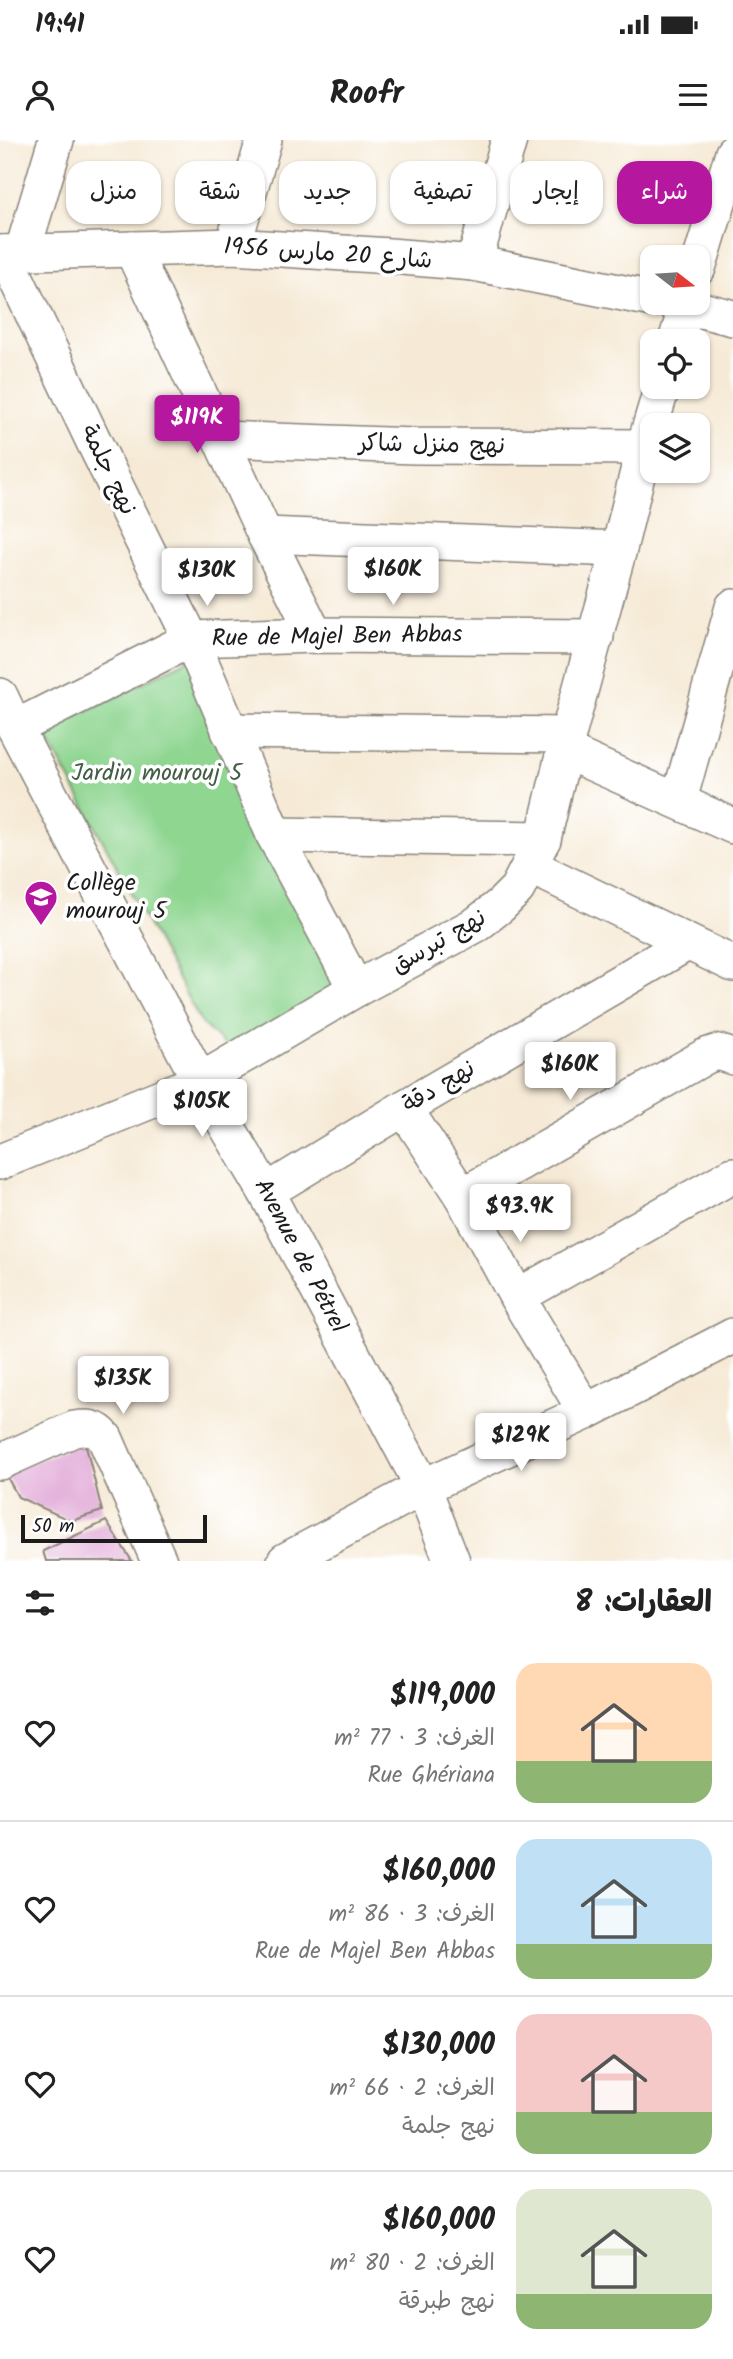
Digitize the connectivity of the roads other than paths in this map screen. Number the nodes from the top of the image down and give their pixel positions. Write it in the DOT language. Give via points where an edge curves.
graph roads {
  1 [pos="56,140"];
  2 [pos="264,140"];
  3 [pos="509,140"];
  4 [pos="733,153"];
  5 [pos="705,245"];
  6 [pos="233,246"];
  7 [pos="132,249"];
  8 [pos="9,253"];
  9 [pos="474,263"];
  10 [pos="640,296"];
  11 [pos="710,312"];
  12 [pos="733,318"];
  13 [pos="221,439"];
  14 [pos="640,447"];
  15 [pos="640,460"];
  16 [pos="265,536"];
  17 [pos="619,549"];
  18 [pos="733,607"];
  19 [pos="315,635"];
  20 [pos="596,637"];
  21 [pos="191,639"];
  22 [pos="0,696"];
  23 [pos="721,697"];
  24 [pos="15,728"];
  25 [pos="229,731"];
  26 [pos="567,743"];
  27 [pos="679,800"];
  28 [pos="733,826"];
  29 [pos="274,835"];
  30 [pos="536,853"];
  31 [pos="687,943"];
  32 [pos="733,964"];
  33 [pos="356,989"];
  34 [pos="720,1056"];
  35 [pos="200,1081"];
  36 [pos="404,1108"];
  37 [pos="0,1162"];
  38 [pos="733,1175"];
  39 [pos="266,1192"];
  40 [pos="462,1196"];
  41 [pos="517,1297"];
  42 [pos="733,1336"];
  43 [pos="586,1412"];
  44 [pos="0,1462"];
  45 [pos="423,1487"];
  46 [pos="159,1561"];
  47 [pos="285,1561"];
  48 [pos="452,1561"];
  1 -- 8 [label="street"];
  2 -- 6 [label="street"];
  3 -- 9 [label="street"];
  4 -- 5 [label="street"];
  6 -- 7 [label="street, شارع 20 مارس 1956"];
  6 -- 9 [label="street, شارع 20 مارس 1956"];
  7 -- 8 [label="street, شارع 20 مارس 1956"];
  7 -- 13 [label="street"];
  8 -- 21 [label="street, نهج جلمة" via="93,440"];
  9 -- 10 [label="street, شارع 20 مارس 1956"];
  11 -- 12 [label="street"];
  13 -- 14 [label="street, نهج منزل شاكر"];
  13 -- 16 [label="street"];
  15 -- 17 [label="street, نهج تبرسق"];
  16 -- 17 [label="street"];
  16 -- 19 [label="street"];
  17 -- 20 [label="street, نهج تبرسق"];
  18 -- 23 [label="street"];
  19 -- 20 [label="street, Rue de Majel Ben Abbas"];
  19 -- 21 [label="street, Rue de Majel Ben Abbas"];
  20 -- 26 [label="street, نهج تبرسق"];
  21 -- 24 [label="street, Rue de Majel Ben Abbas"];
  21 -- 25 [label="street, نهج جلمة"];
  22 -- 24 [label="street, Avenue de Pétrel"];
  23 -- 27 [label="street"];
  24 -- 35 [label="street, Avenue de Pétrel"];
  25 -- 26 [label="street"];
  25 -- 29 [label="street, نهج جلمة"];
  26 -- 27 [label="street"];
  26 -- 30 [label="street, نهج تبرسق"];
  27 -- 28 [label="street"];
  29 -- 30 [label="street"];
  29 -- 33 [label="street, نهج جلمة"];
  30 -- 31 [label="street"];
  30 -- 33 [label="street, نهج تبرسق" via="517,889 477,924"];
  31 -- 32 [label="street"];
  31 -- 36 [label="street, نهج دقة"];
  33 -- 35 [label="street, نهج تبرسق"];
  34 -- 40 [label="street"];
  35 -- 37 [label="street, نهج تبرسق"];
  35 -- 39 [label="street, Avenue de Pétrel"];
  36 -- 39 [label="street, نهج دقة"];
  36 -- 40 [label="street"];
  38 -- 41 [label="street"];
  39 -- 45 [label="street, Avenue de Pétrel"];
  40 -- 41 [label="street"];
  41 -- 43 [label="street"];
  42 -- 43 [label="street"];
  43 -- 45 [label="street"];
  44 -- 46 [label="street" via="74,1429 99,1430"];
  45 -- 47 [label="street"];
  45 -- 48 [label="street, Avenue de Pétrel"];
}
